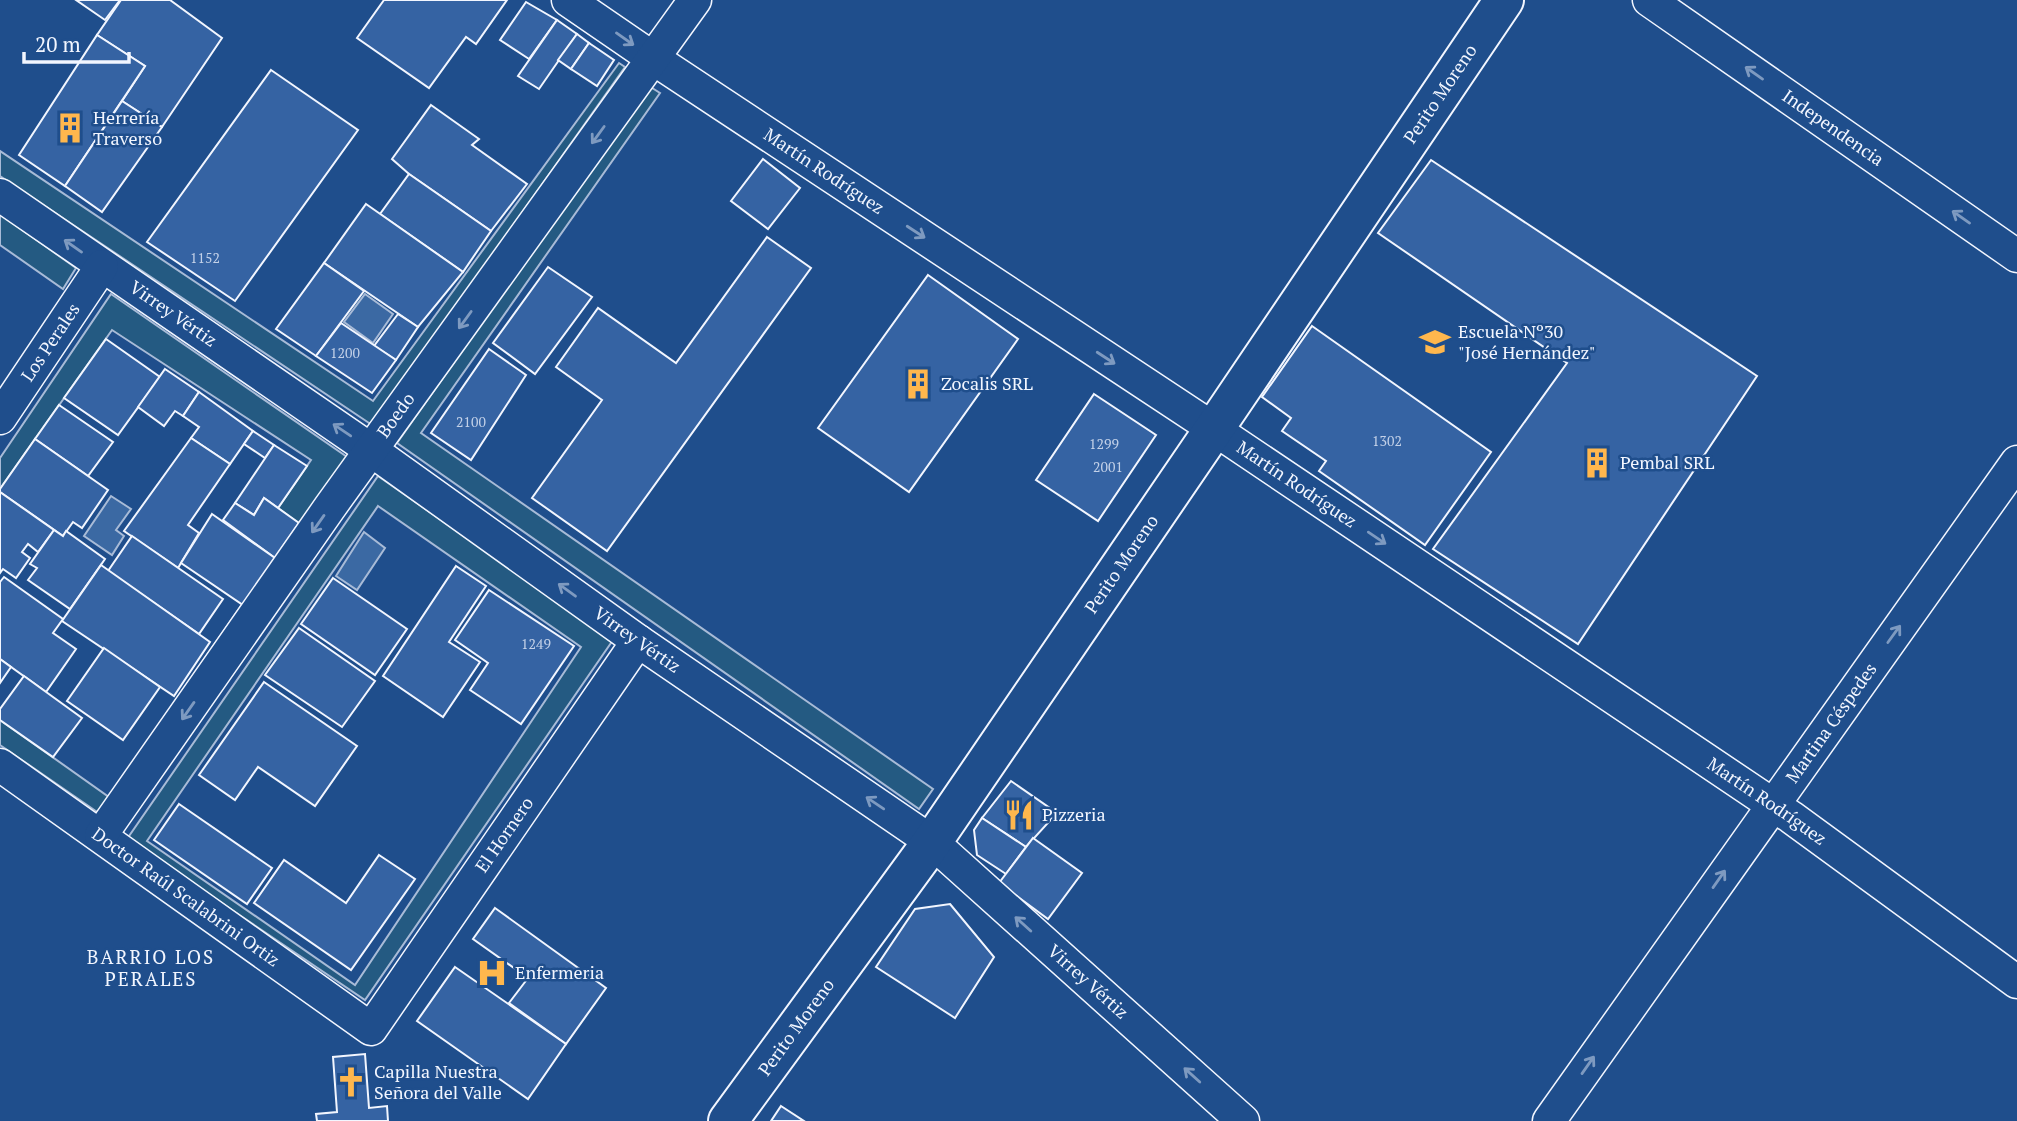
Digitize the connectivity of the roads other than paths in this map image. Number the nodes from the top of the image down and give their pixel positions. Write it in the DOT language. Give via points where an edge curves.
graph roads {
  1 [pos="568,0"];
  2 [pos="695,0"];
  3 [pos="1504,0"];
  4 [pos="1649,0"];
  5 [pos="654,59"];
  6 [pos="0,195"];
  7 [pos="2017,256"];
  8 [pos="102,266"];
  9 [pos="0,418"];
  10 [pos="1214,429"];
  11 [pos="371,450"];
  12 [pos="2017,462"];
  13 [pos="638,641"];
  14 [pos="0,765"];
  15 [pos="1772,804"];
  16 [pos="101,835"];
  17 [pos="932,842"];
  18 [pos="2017,982"];
  19 [pos="371,1029"];
  20 [pos="728,1121"];
  21 [pos="1243,1121"];
  22 [pos="1549,1121"];
  1 -- 5 [label="street, Martín Rodríguez, one-way"];
  2 -- 5 [label="street, Boedo"];
  3 -- 10 [label="street, Perito Moreno"];
  7 -- 4 [label="street, Independencia, one-way"];
  5 -- 10 [label="street, Martín Rodríguez, one-way"];
  5 -- 11 [label="street, Boedo, one-way"];
  8 -- 6 [label="street, Virrey Vértiz, one-way"];
  8 -- 9 [label="street, Los Perales"];
  11 -- 8 [label="street, Virrey Vértiz, one-way"];
  10 -- 15 [label="street, Martín Rodríguez, one-way"];
  10 -- 17 [label="street, Perito Moreno"];
  13 -- 11 [label="street, Virrey Vértiz, one-way"];
  11 -- 16 [label="street, Boedo, one-way"];
  15 -- 12 [label="street, Martina Céspedes, one-way"];
  17 -- 13 [label="street, Virrey Vértiz, one-way"];
  13 -- 19 [label="street, El Hornero"];
  14 -- 16 [label="street, Doctor Raúl Scalabrini Ortiz"];
  15 -- 18 [label="street, Martín Rodríguez"];
  22 -- 15 [label="street, Martina Céspedes, one-way"];
  16 -- 19 [label="street, Doctor Raúl Scalabrini Ortiz"];
  17 -- 20 [label="street, Perito Moreno"];
  21 -- 17 [label="street, Virrey Vértiz, one-way"];
}
